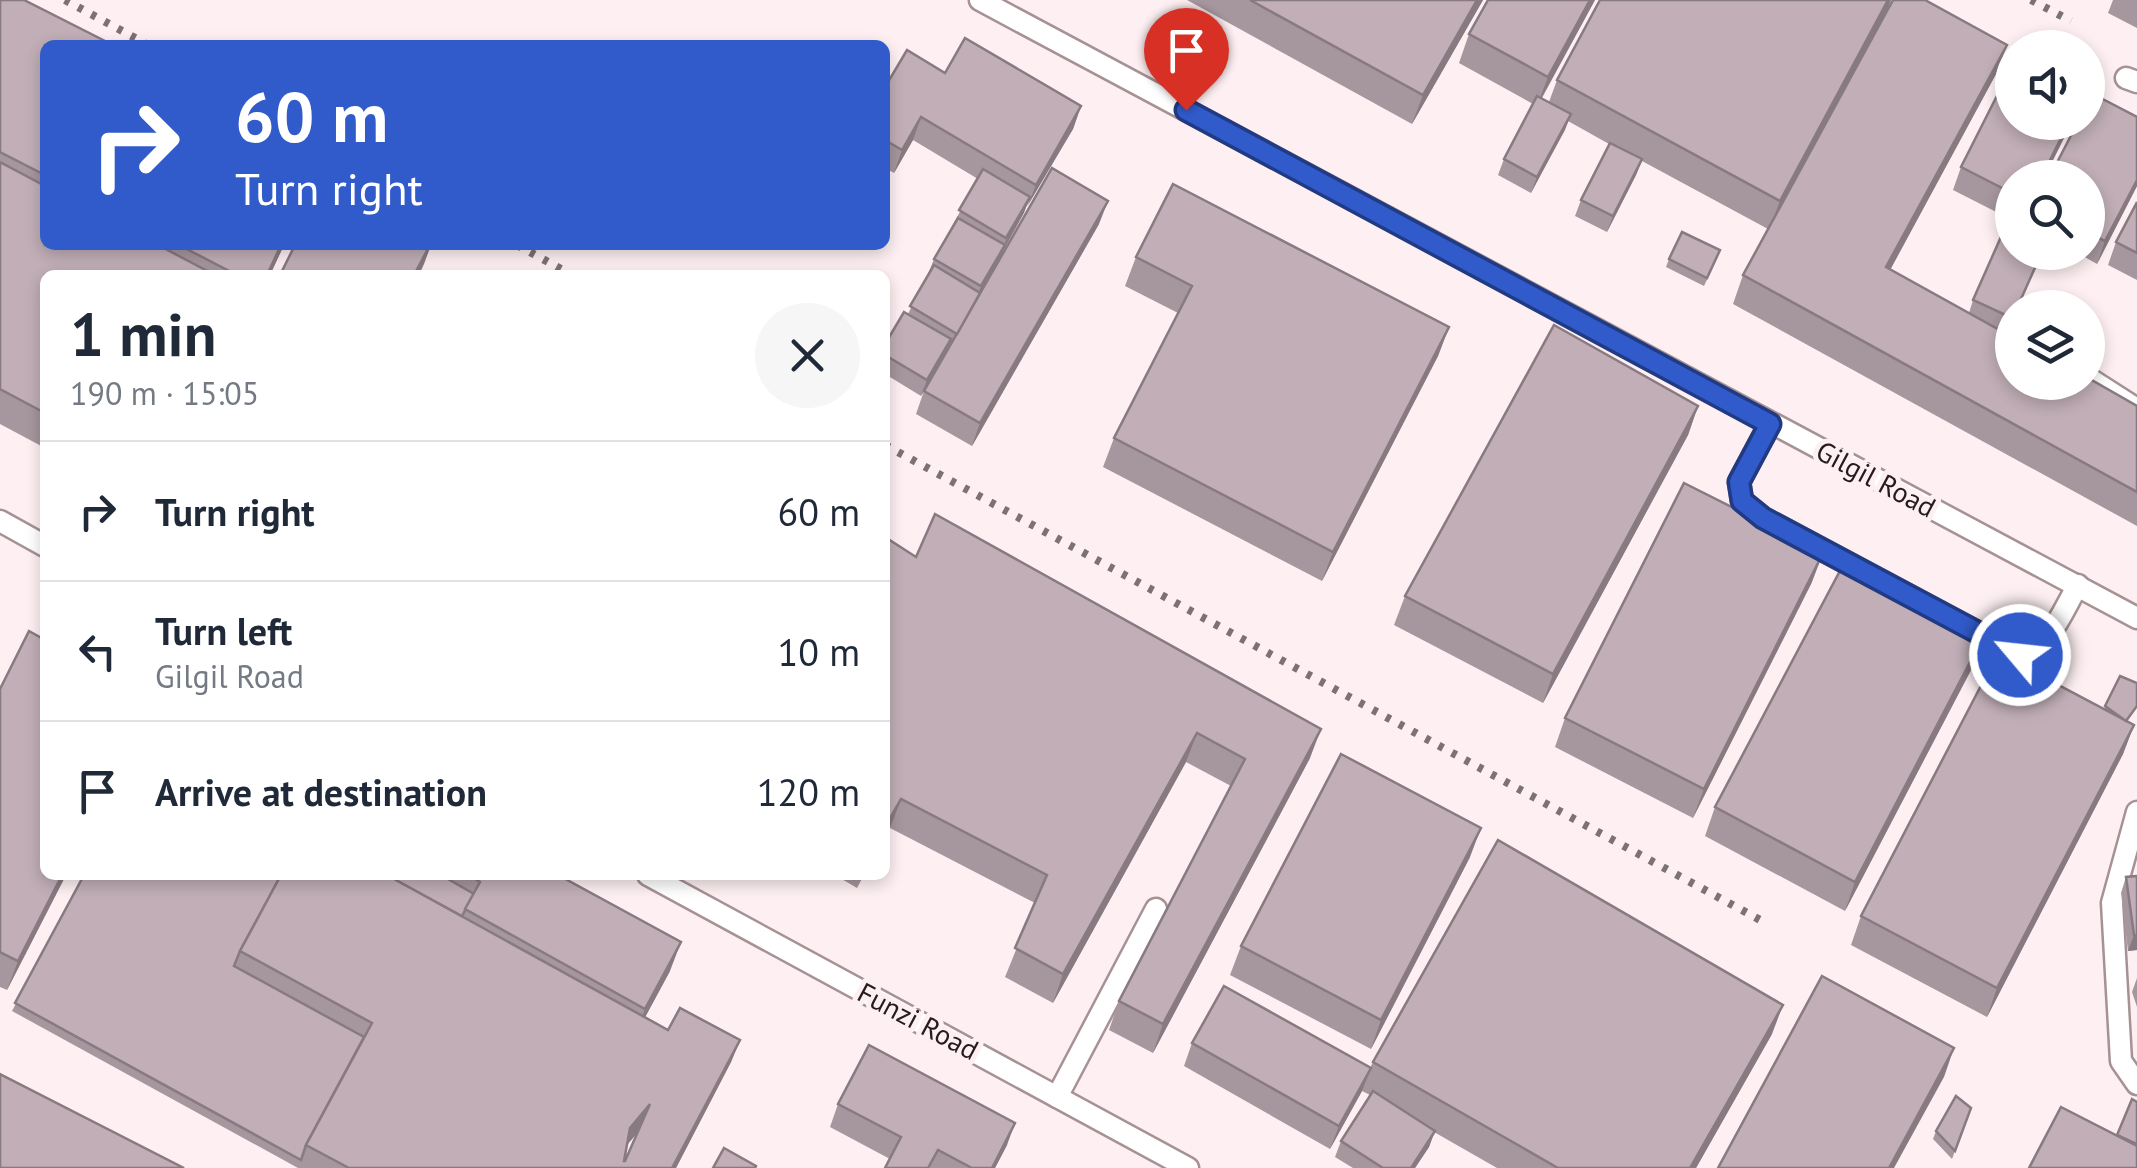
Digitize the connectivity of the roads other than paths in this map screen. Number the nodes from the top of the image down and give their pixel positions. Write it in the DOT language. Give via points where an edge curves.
graph roads {
  1 [pos="980,0"];
  2 [pos="2105,388"];
  3 [pos="2137,408"];
  4 [pos="1770,424"];
  5 [pos="0,521"];
  6 [pos="40,543"];
  7 [pos="2078,585"];
  8 [pos="2137,618"];
  9 [pos="2137,812"];
  10 [pos="657,880"];
  11 [pos="1156,908"];
  12 [pos="2137,1084"];
  13 [pos="1057,1097"];
  14 [pos="1188,1168"];
  1 -- 4 [label="lane, Gilgil Road"];
  2 -- 3 [label="lane"];
  4 -- 7 [label="lane, Gilgil Road"];
  4 -- 7 [label="lane" via="1739,482 1742,501 2020,655 2048,636"];
  5 -- 6 [label="lane"];
  7 -- 8 [label="lane, Gilgil Road"];
  9 -- 12 [label="lane" via="2112,904 2121,1061"];
  10 -- 13 [label="lane, Funzi Road"];
  11 -- 13 [label="lane"];
  13 -- 14 [label="lane, Funzi Road"];
}
